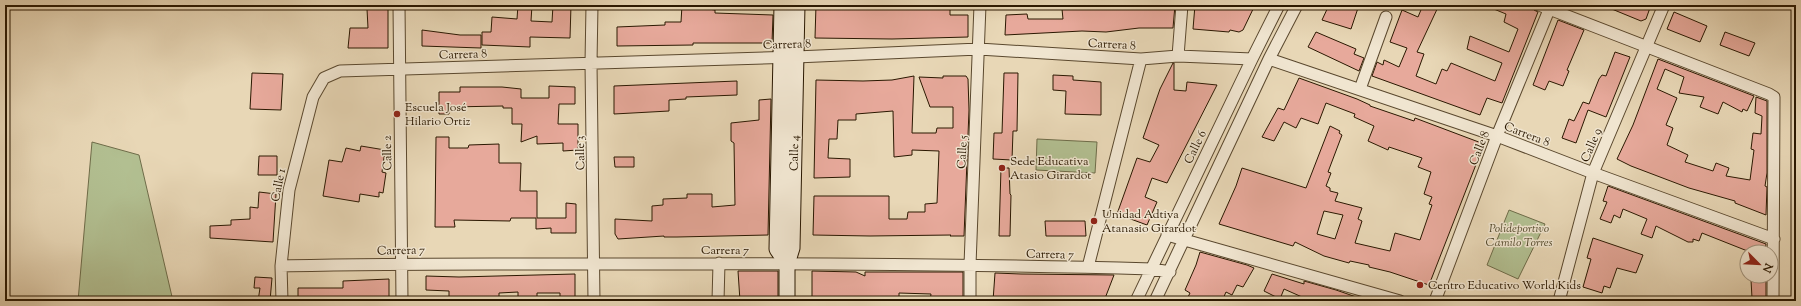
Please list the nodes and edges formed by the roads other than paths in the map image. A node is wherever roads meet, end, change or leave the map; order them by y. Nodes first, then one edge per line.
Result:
1 (399, 5) edge
2 (592, 5) edge
3 (782, 5) edge
4 (797, 5) edge
5 (980, 5) edge
6 (1182, 5) edge
7 (1280, 5) edge
8 (1296, 5) edge
9 (1664, 5) edge
10 (1546, 6) edge
11 (1386, 17) dead end
12 (1648, 46) junction
13 (979, 49) junction
14 (1178, 56) junction
15 (781, 57) junction
16 (796, 57) junction
17 (1141, 59) junction
18 (1252, 59) junction
19 (1269, 59) junction
20 (591, 63) junction
21 (399, 69) junction
22 (324, 78) joint
23 (1360, 89) junction
24 (1497, 136) junction
25 (1592, 173) junction
26 (1168, 235) junction
27 (1774, 238) junction
28 (1184, 240) junction
29 (401, 263) junction
30 (719, 263) junction
31 (594, 264) junction
32 (787, 264) junction
33 (970, 265) junction
34 (281, 266) junction
35 (1088, 267) junction
36 (1152, 269) junction
37 (1170, 272) junction
38 (282, 301) edge
39 (402, 301) edge
40 (594, 301) edge
41 (718, 301) edge
42 (787, 301) edge
43 (970, 301) edge
44 (1136, 301) edge
45 (1155, 301) edge
46 (1400, 301) edge
47 (1435, 301) edge
48 (1559, 301) edge
49 (1774, 301) edge

1 - 21 street, Calle 2
2 - 20 street, Calle 3
3 - 15 street
4 - 16 street, Calle 4
5 - 13 street, Calle 5
6 - 14 street
7 - 18 street, Calle 6
8 - 19 street
9 - 12 street, Calle 9
10 - 12 street
10 - 24 street, Calle 8
11 - 23 street
12 - 25 street, Calle 9
12 - 27 street
13 - 16 street, Carrera 8
13 - 17 street, Carrera 8
13 - 33 street, Calle 5
14 - 17 street, Carrera 8
14 - 18 street, Carrera 8
15 - 16 street, Carrera 8
15 - 20 street, Carrera 8
15 - 32 street
16 - 32 street, Calle 4
17 - 35 street
18 - 26 street, Calle 6
19 - 23 street, Carrera 8
19 - 28 street
20 - 21 street, Carrera 8
20 - 31 street, Calle 3
21 - 22 street, Carrera 8
21 - 29 street, Calle 2
22 - 34 street, Calle 1
23 - 24 street, Carrera 8
24 - 25 street, Carrera 8
24 - 47 street, Calle 8
25 - 27 street, Carrera 8
25 - 48 street, Calle 9
26 - 28 street
26 - 36 street, Calle 6
27 - 49 street
28 - 37 street
28 - 46 street
29 - 31 street, Carrera 7
29 - 34 street, Carrera 7
29 - 39 street, Calle 2
30 - 31 street, Carrera 7
30 - 32 street, Carrera 7
30 - 41 street
31 - 40 street, Calle 3
32 - 33 street, Carrera 7
32 - 42 street, Calle 4
33 - 35 street, Carrera 7
33 - 43 street, Calle 5
34 - 38 street, Calle 1
35 - 36 street, Carrera 7
36 - 37 street, Carrera 7
36 - 44 street, Calle 6
37 - 45 street

